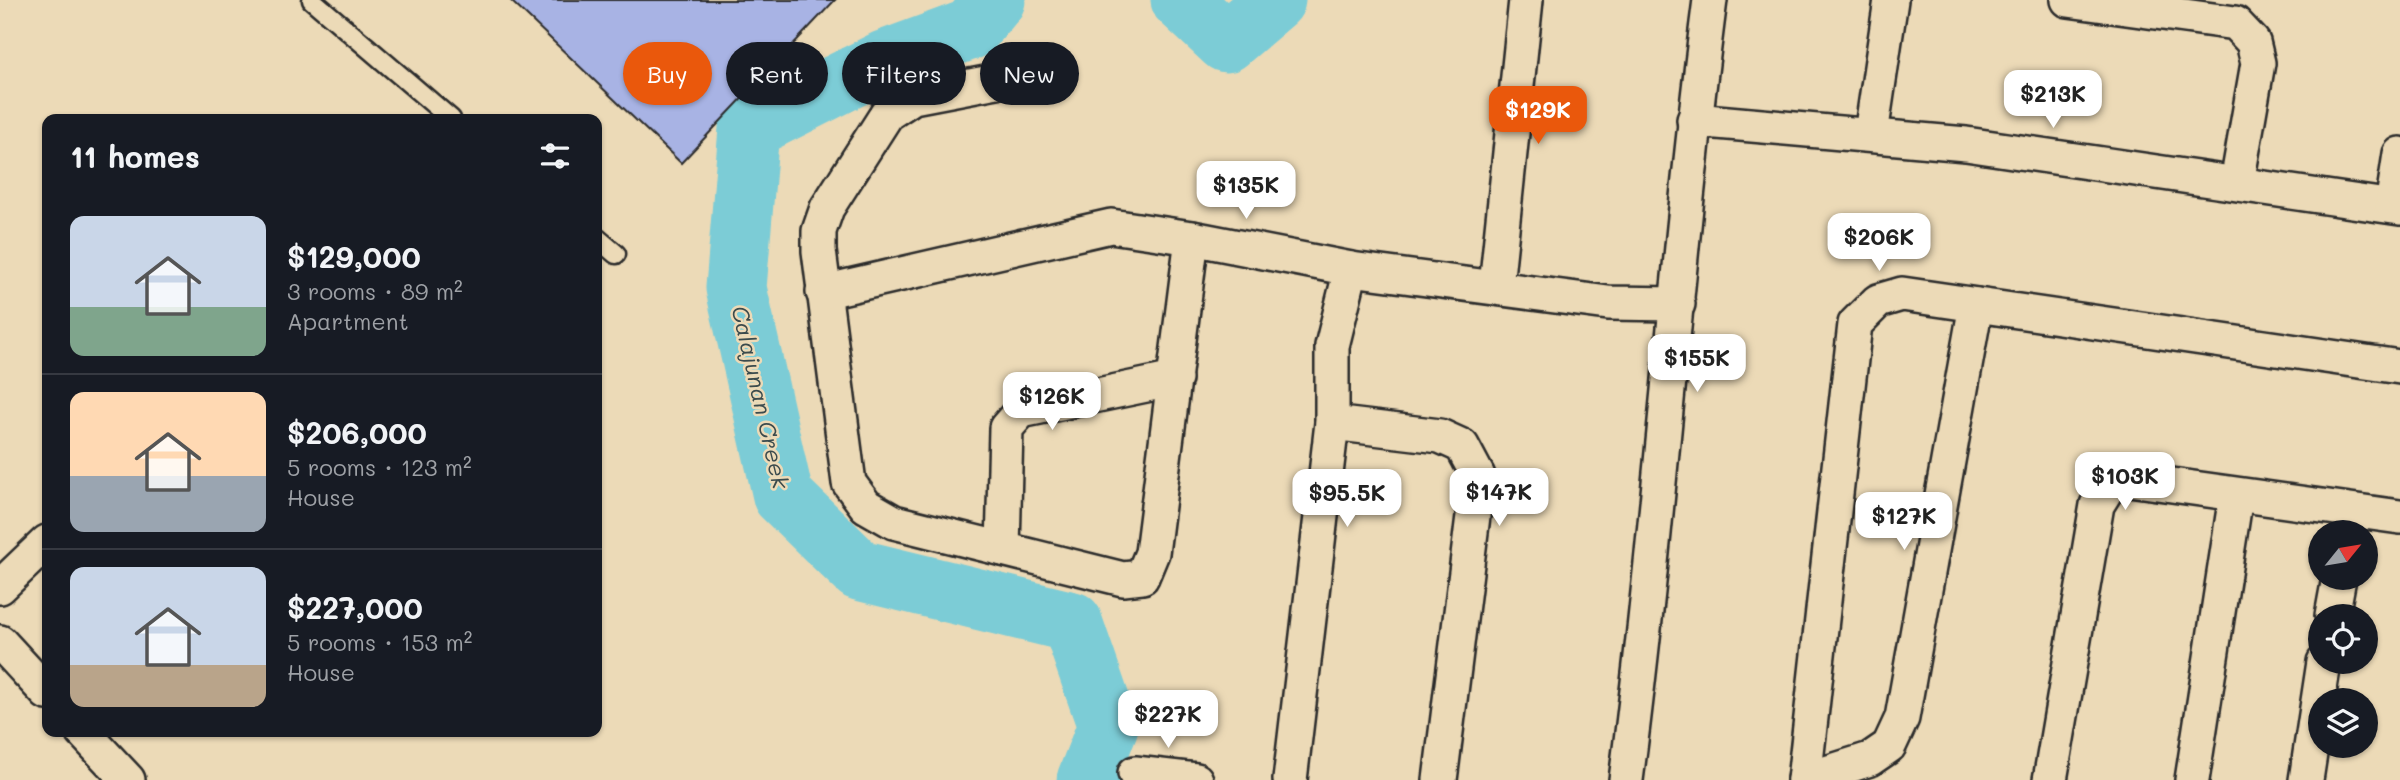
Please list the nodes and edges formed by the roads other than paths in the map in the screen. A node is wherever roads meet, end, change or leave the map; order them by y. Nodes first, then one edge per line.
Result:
1 (312, 0) edge
2 (1526, 0) edge
3 (1710, 0) edge
4 (1891, 0) edge
5 (2068, 0) edge
6 (980, 84) edge
7 (446, 114) edge
8 (1694, 120) junction
9 (1871, 134) junction
10 (2400, 154) edge
11 (2237, 183) junction
12 (2396, 207) edge
13 (1192, 238) junction
14 (602, 242) edge
15 (616, 254) dead end
16 (1351, 269) junction
17 (1496, 286) junction
18 (823, 292) junction
19 (1678, 304) junction
20 (1976, 304) junction
21 (2400, 367) edge
22 (1175, 379) junction
23 (1332, 423) junction
24 (2235, 496) junction
25 (2400, 517) edge
26 (2344, 520) edge
27 (2362, 520) edge
28 (42, 547) edge
29 (1003, 549) junction
30 (0, 587) edge
31 (0, 642) edge
32 (2322, 674) edge
33 (42, 688) edge
34 (88, 737) edge
35 (1135, 774) dead end
36 (128, 780) edge
37 (1196, 780) edge
38 (1290, 780) edge
39 (1440, 780) edge
40 (1626, 780) edge
41 (1804, 780) edge
42 (2050, 780) edge
43 (2192, 780) edge
44 (2305, 780) edge

1 - 7 lane
2 - 17 street
3 - 8 street
4 - 9 street
5 - 11 street
6 - 18 street
8 - 9 street
8 - 19 street
9 - 11 street
10 - 12 street
11 - 12 street
13 - 16 street
13 - 18 street
13 - 22 street
14 - 15 lane
16 - 17 street
16 - 23 street
17 - 19 street
18 - 29 street
19 - 40 street
20 - 21 street
20 - 41 street
20 - 41 street
22 - 29 street
22 - 29 street
23 - 38 street
23 - 39 street
24 - 26 street
24 - 42 street
24 - 43 street
25 - 27 street
28 - 30 street
31 - 33 street
32 - 44 street
34 - 36 street
35 - 37 street

